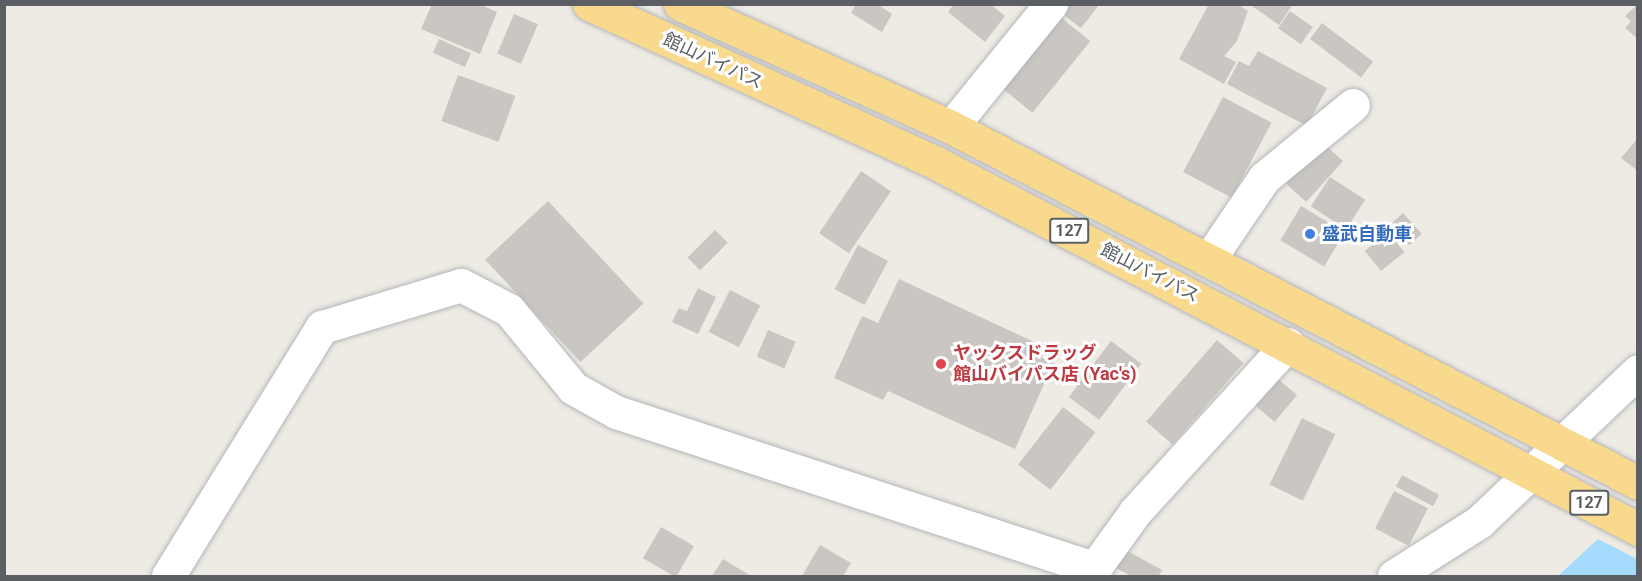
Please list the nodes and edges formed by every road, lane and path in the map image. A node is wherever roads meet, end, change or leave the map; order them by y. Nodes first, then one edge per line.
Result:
1 (589, 4) edge
2 (680, 4) edge
3 (1051, 4) edge
4 (1353, 105) dead end
5 (951, 127) junction
6 (1209, 259) junction
7 (1288, 344) junction
8 (1638, 371) edge
9 (1568, 446) junction
10 (1536, 475) junction
11 (1638, 483) edge
12 (1638, 529) edge
13 (1091, 572) edge
14 (168, 576) edge
15 (1394, 576) edge

1 - 7 highway, 館山バイパス / 127
2 - 5 highway, 館山バイパス / 127
3 - 5 street
4 - 6 street
5 - 6 highway, 館山バイパス / 127
6 - 9 highway, 館山バイパス / 127
7 - 10 highway, 館山バイパス / 127
7 - 13 street
8 - 9 street
9 - 10 street
9 - 11 highway, 館山バイパス / 127
10 - 12 highway, 館山バイパス / 127
10 - 15 street
13 - 14 street

